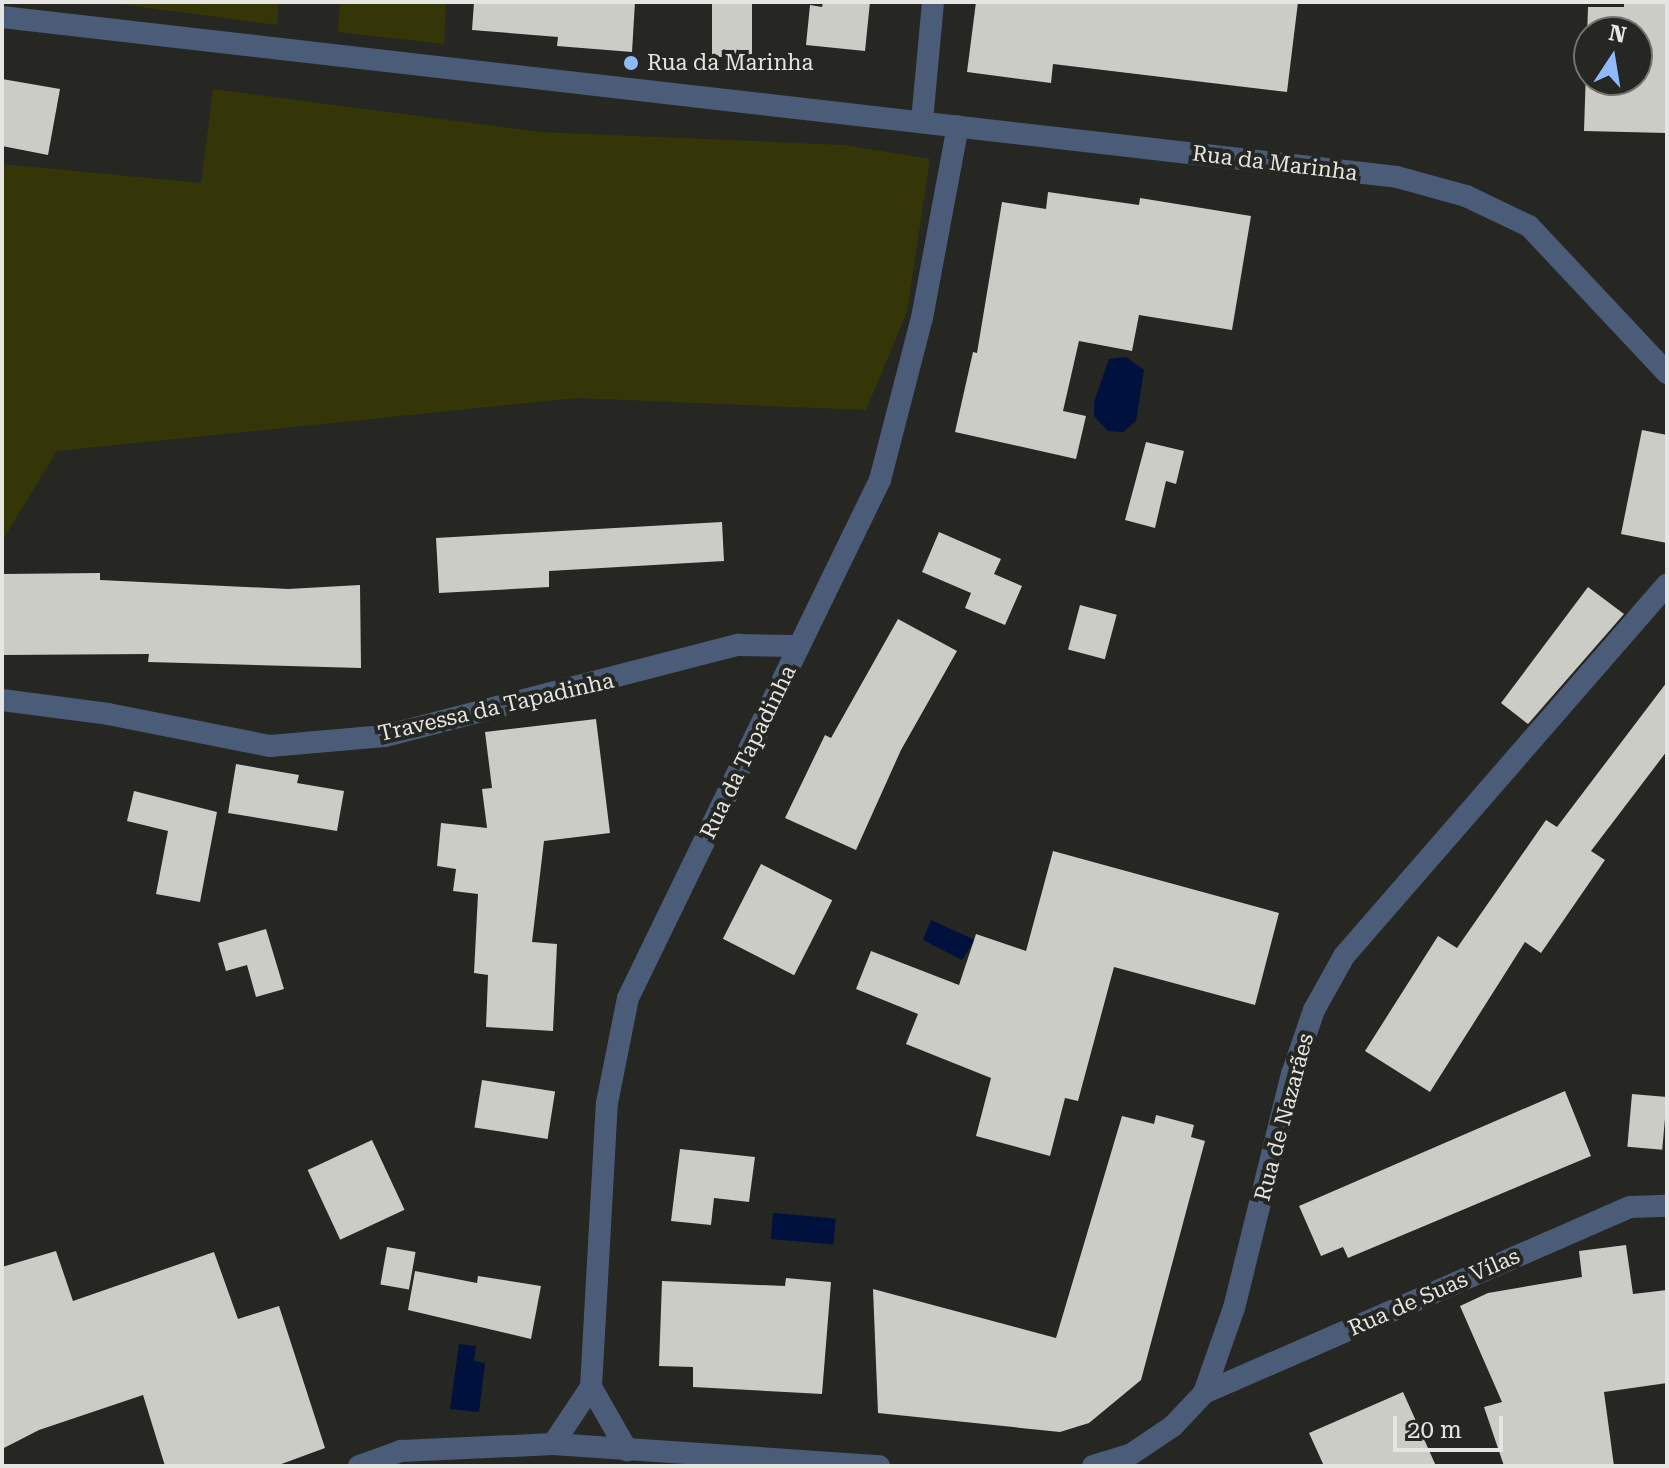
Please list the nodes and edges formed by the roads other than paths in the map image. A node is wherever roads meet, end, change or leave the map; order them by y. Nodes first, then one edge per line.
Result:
1 (933, 2) edge
2 (2, 17) edge
3 (922, 121) junction
4 (958, 126) junction
5 (1667, 373) edge
6 (1667, 585) edge
7 (799, 646) junction
8 (2, 700) edge
9 (1667, 1206) edge
10 (591, 1387) junction
11 (1204, 1393) junction
12 (553, 1444) junction
13 (627, 1450) junction
14 (359, 1466) edge
15 (879, 1466) edge
16 (1093, 1466) edge

1 - 3 street
2 - 3 street, Rua da Marinha
3 - 4 street, Rua da Marinha
4 - 5 street, Rua da Marinha
4 - 7 street, Rua da Tapadinha
6 - 11 street, Rua de Nazarães
7 - 8 street, Travessa da Tapadinha
7 - 10 street, Rua da Tapadinha
9 - 11 street, Rua de Suas Vílas
10 - 12 street
10 - 13 street
11 - 16 street, Rua de Nazarães
12 - 13 street
12 - 14 street
13 - 15 street

